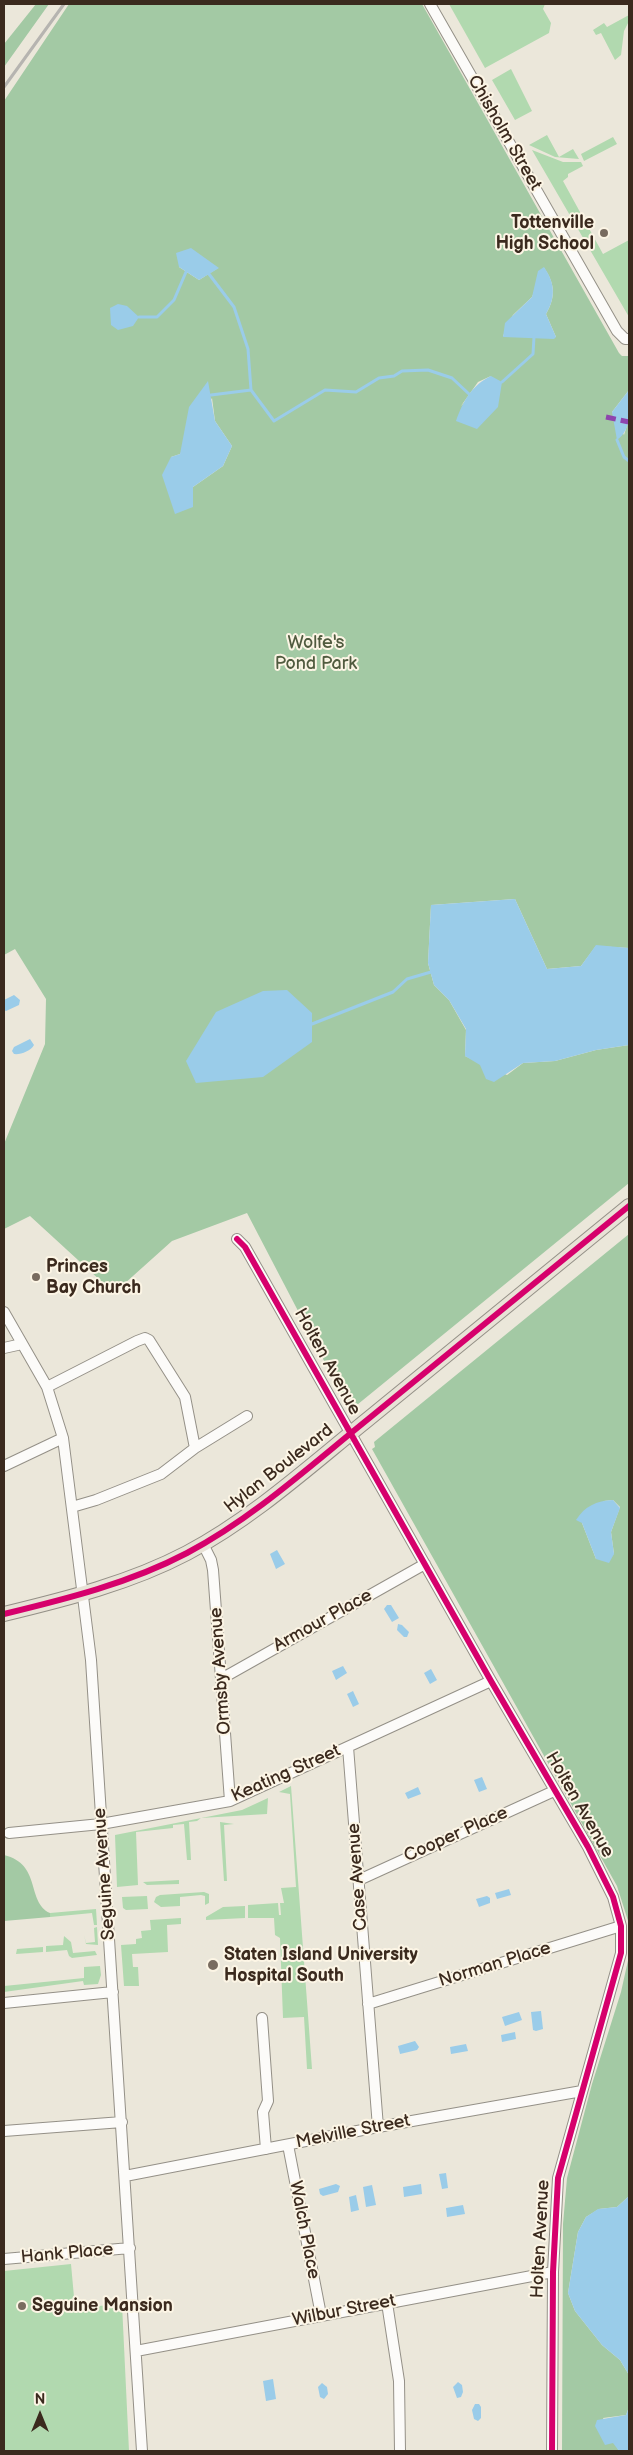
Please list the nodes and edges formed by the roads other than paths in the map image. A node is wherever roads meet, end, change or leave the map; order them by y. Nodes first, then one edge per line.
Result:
1 (430, 4) edge
2 (627, 339) edge
3 (629, 1206) edge
4 (237, 1239) dead end
5 (4, 1312) edge
6 (22, 1344) junction
7 (4, 1348) edge
8 (47, 1387) junction
9 (248, 1416) dead end
10 (350, 1433) junction
11 (63, 1438) junction
12 (195, 1448) junction
13 (4, 1466) edge
14 (72, 1507) junction
15 (203, 1544) junction
16 (425, 1564) junction
17 (83, 1593) junction
18 (4, 1614) edge
19 (221, 1679) junction
20 (491, 1681) junction
21 (348, 1747) junction
22 (554, 1791) junction
23 (230, 1801) junction
24 (101, 1824) junction
25 (9, 1833) dead end
26 (359, 1880) junction
27 (621, 1926) junction
28 (113, 1992) junction
29 (4, 2003) edge
30 (368, 2004) junction
31 (262, 2018) dead end
32 (582, 2091) junction
33 (122, 2122) junction
34 (378, 2127) junction
35 (4, 2131) edge
36 (288, 2145) junction
37 (266, 2149) junction
38 (125, 2176) junction
39 (130, 2248) junction
40 (4, 2259) edge
41 (552, 2272) junction
42 (387, 2303) junction
43 (321, 2315) junction
44 (136, 2351) junction
45 (142, 2451) edge
46 (400, 2451) edge
47 (552, 2451) edge

1 - 2 street, Chisholm Street
3 - 10 main road, Hylan Boulevard
4 - 10 street, Holten Avenue
5 - 6 street, Seguine Avenue
6 - 7 street
6 - 8 street, Seguine Avenue
8 - 11 street, Seguine Avenue
8 - 12 street
9 - 12 street
10 - 15 main road, Hylan Boulevard
10 - 16 street, Holten Avenue
11 - 13 street
11 - 14 street, Seguine Avenue
12 - 14 street
14 - 17 street, Seguine Avenue
15 - 17 main road, Hylan Boulevard
15 - 19 street, Ormsby Avenue
16 - 19 street, Armour Place
16 - 20 street, Holten Avenue
17 - 18 main road, Hylan Boulevard
17 - 24 street, Seguine Avenue
19 - 23 street, Ormsby Avenue
20 - 21 street, Keating Street
20 - 22 street, Holten Avenue
21 - 23 street, Keating Street
21 - 26 street, Case Avenue
22 - 26 street, Cooper Place
22 - 27 street, Holten Avenue
23 - 24 street, Keating Street
24 - 25 street, Keating Street
24 - 28 street, Seguine Avenue
26 - 30 street, Case Avenue
27 - 30 street, Norman Place
27 - 32 street, Holten Avenue
28 - 29 street
28 - 33 street, Seguine Avenue
30 - 34 street, Case Avenue
31 - 37 street
32 - 34 street, Melville Street
32 - 41 street, Holten Avenue
33 - 35 street
33 - 38 street, Seguine Avenue
34 - 36 street, Melville Street
36 - 37 street, Melville Street
36 - 43 street, Walch Place
37 - 38 street, Melville Street
38 - 39 street, Seguine Avenue
39 - 40 street, Hank Place
39 - 44 street, Seguine Avenue
41 - 42 street, Wilbur Street
41 - 47 street, Holten Avenue
42 - 43 street, Wilbur Street
42 - 46 street
43 - 44 street, Wilbur Street
44 - 45 street, Seguine Avenue

